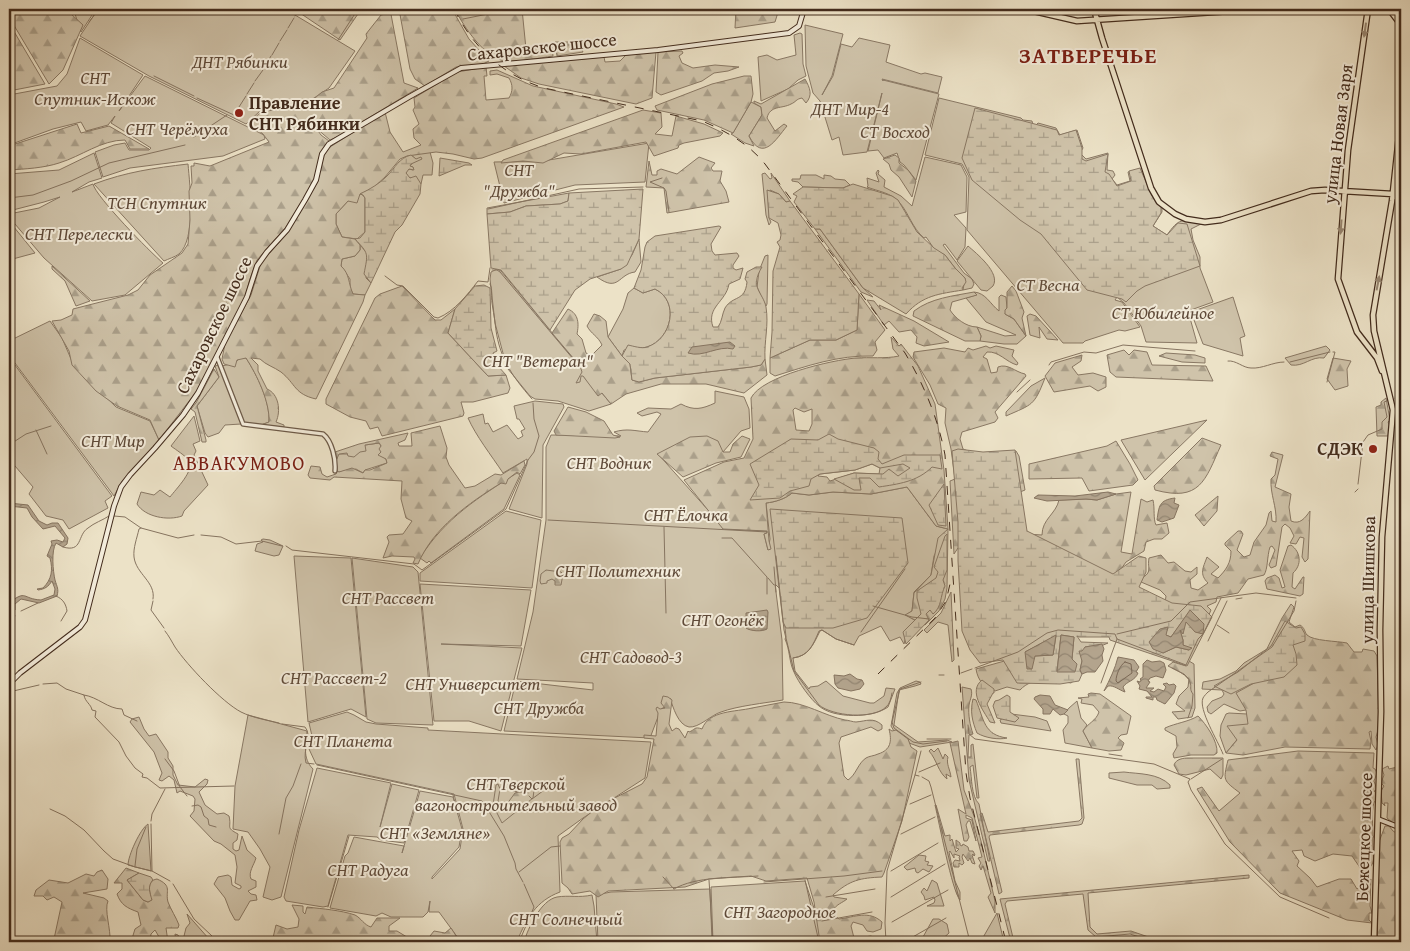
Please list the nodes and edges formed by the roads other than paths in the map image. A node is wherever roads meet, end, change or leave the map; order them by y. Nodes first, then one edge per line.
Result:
1 (804, 9) edge
2 (1025, 9) edge
3 (1034, 9) edge
4 (1093, 9) edge
5 (1228, 9) edge
6 (1249, 9) edge
7 (1261, 9) edge
8 (1368, 9) edge
9 (1389, 9) edge
10 (1196, 12) junction
11 (1095, 18) junction
12 (1401, 25) edge
13 (1401, 117) edge
14 (1344, 191) junction
15 (1393, 195) junction
16 (1401, 196) edge
17 (217, 357) junction
18 (1383, 373) joint
19 (1393, 421) junction
20 (335, 471) dead end
21 (9, 684) edge
22 (1381, 739) joint
23 (1378, 819) junction
24 (1401, 828) edge
25 (1374, 942) edge

1 - 17 main road, Сахаровское шоссе
2 - 11 main road
3 - 11 main road
4 - 11 main road
5 - 10 main road
6 - 7 main road
6 - 10 main road
8 -> 14 main road, улица Новая Заря
9 - 12 main road
10 - 11 main road
11 - 14 main road
13 - 15 main road, улица Шишкова
14 - 15 main road
14 -> 18 main road, улица Новая Заря
15 - 16 main road
19 -> 15 main road, улица Шишкова
17 - 20 street
17 - 21 main road, Сахаровское шоссе
18 - 19 main road, улица Шишкова
19 - 22 main road, улица Шишкова
22 - 23 main road, Бежецкое шоссе
23 - 24 main road
23 - 25 main road, Бежецкое шоссе

